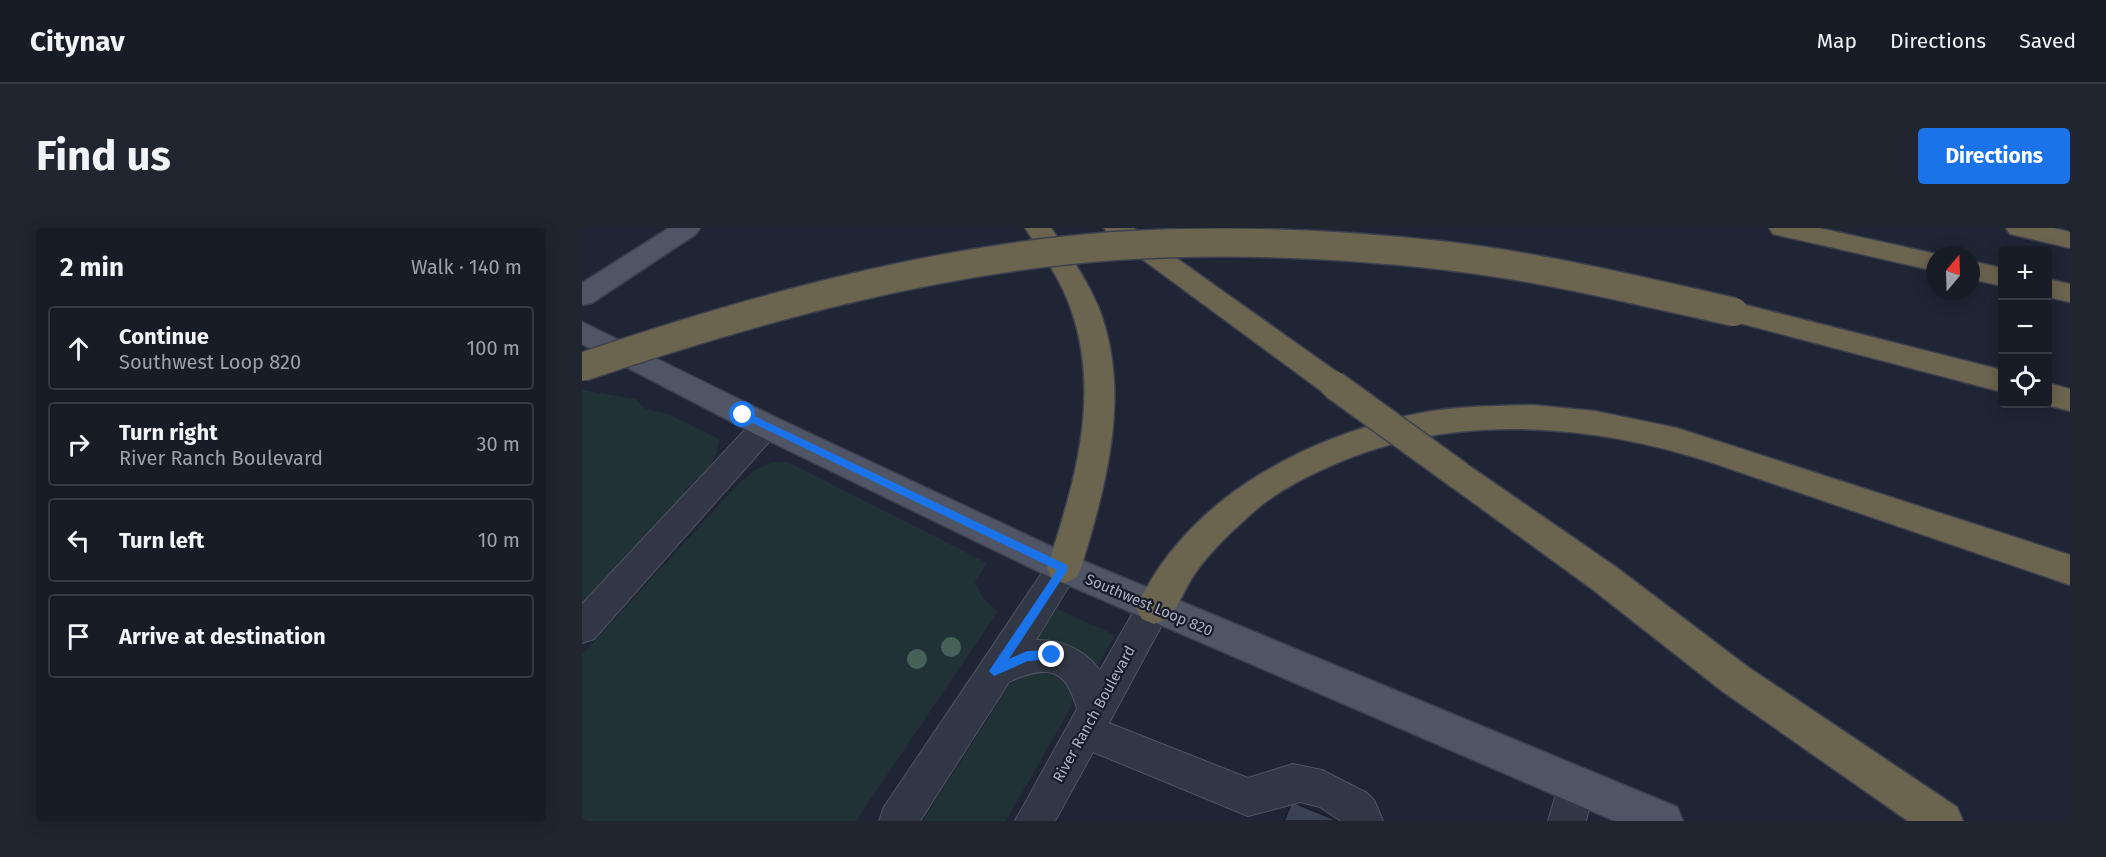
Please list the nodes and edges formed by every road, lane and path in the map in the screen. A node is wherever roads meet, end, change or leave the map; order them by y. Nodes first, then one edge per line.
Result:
1 (1038, 228) edge
2 (1117, 228) edge
3 (1782, 228) edge
4 (2019, 228) edge
5 (677, 230) edge
6 (2070, 240) edge
7 (1926, 260) edge
8 (1980, 272) edge
9 (1998, 276) edge
10 (2052, 289) edge
11 (2070, 293) edge
12 (582, 296) edge
13 (582, 332) edge
14 (596, 345) edge
15 (582, 367) edge
16 (1998, 380) edge
17 (2052, 395) edge
18 (2070, 400) edge
19 (766, 426) junction
20 (1064, 568) junction
21 (2070, 570) edge
22 (1154, 608) junction
23 (582, 628) edge
24 (994, 671) junction
25 (1090, 720) junction
26 (1576, 784) junction
27 (898, 821) edge
28 (1034, 821) edge
29 (1364, 821) edge
30 (1567, 821) edge
31 (1663, 821) edge
32 (1943, 821) edge

1 - 20 highway
2 - 32 highway, bridge
3 - 7 highway
4 - 6 highway
5 - 12 main road
8 - 9 highway
10 - 11 highway
13 - 14 main road, Southwest Loop 820
14 - 19 main road, Southwest Loop 820
15 - 16 highway, bridge
17 - 18 highway
19 - 20 main road, Southwest Loop 820
19 - 23 street
20 - 22 main road, Southwest Loop 820
20 - 24 street
21 - 22 highway
22 - 25 street, River Ranch Boulevard
22 - 26 main road, Southwest Loop 820
24 - 25 street
24 - 27 street
25 - 28 street, River Ranch Boulevard
25 - 29 street
26 - 30 street
26 - 31 main road, Southwest Loop 820

